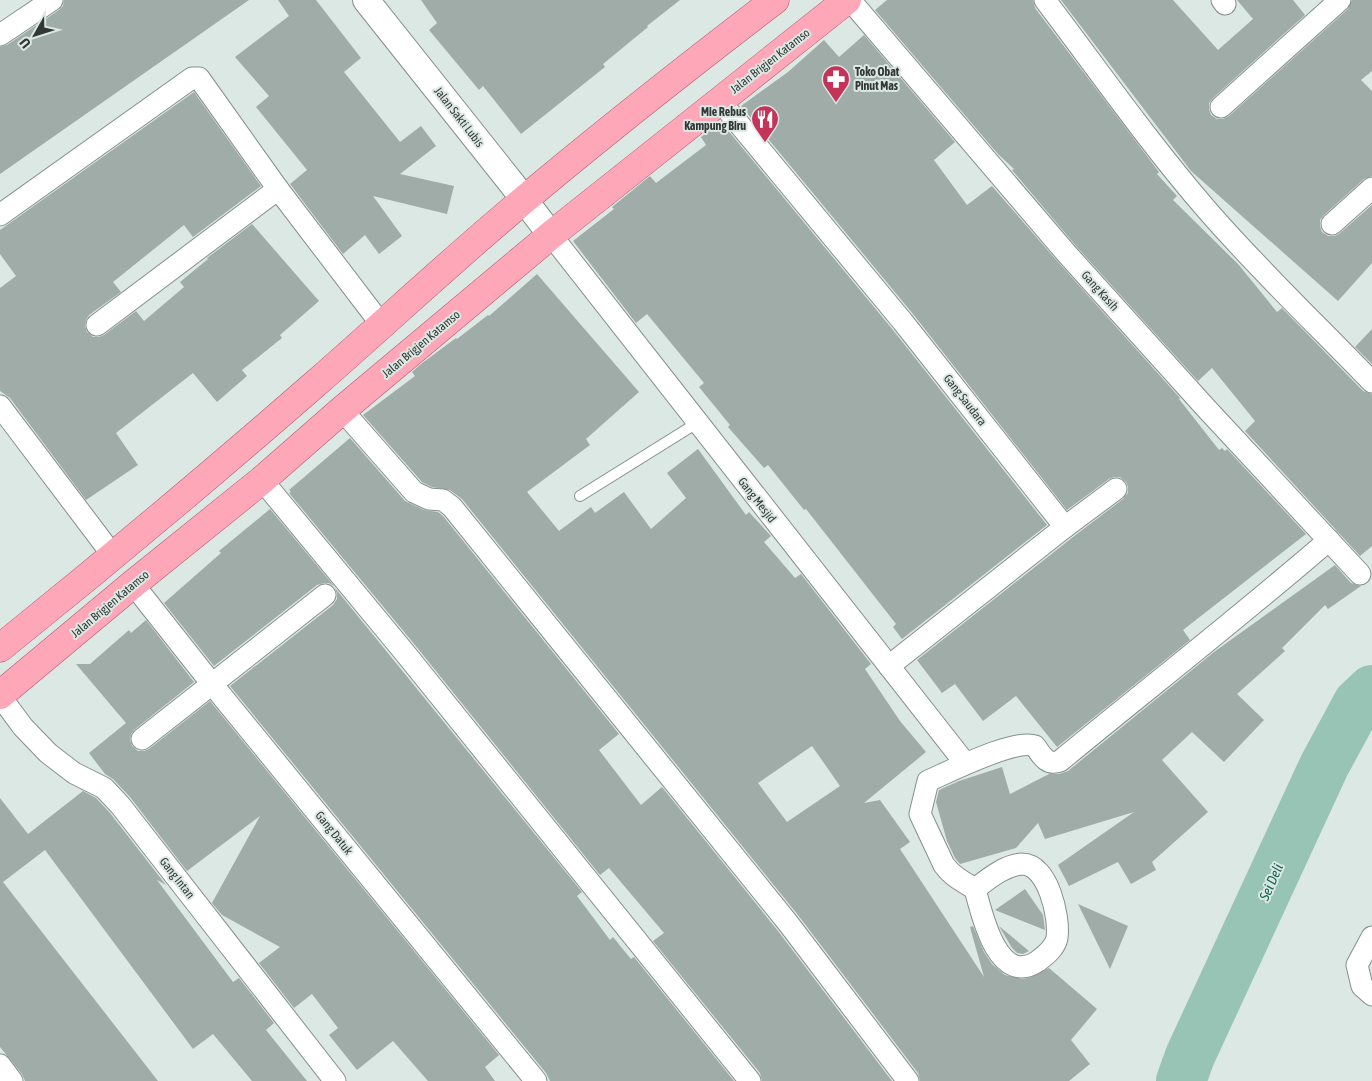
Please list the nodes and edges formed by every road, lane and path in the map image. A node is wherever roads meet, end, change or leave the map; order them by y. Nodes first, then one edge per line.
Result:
1 (52, 0) edge
2 (366, 0) edge
3 (775, 0) edge
4 (848, 0) edge
5 (1045, 0) edge
6 (1340, 0) edge
7 (0, 35) edge
8 (720, 100) junction
9 (1221, 107) dead end
10 (1372, 188) edge
11 (278, 189) junction
12 (524, 200) junction
13 (0, 214) edge
14 (1332, 224) dead end
15 (551, 235) junction
16 (381, 324) junction
17 (97, 325) dead end
18 (1372, 382) edge
19 (0, 406) edge
20 (342, 410) junction
21 (697, 423) junction
22 (262, 480) junction
23 (1116, 489) dead end
24 (580, 496) dead end
25 (1065, 527) junction
26 (1329, 540) junction
27 (114, 557) junction
28 (1360, 574) dead end
29 (133, 584) junction
30 (325, 595) dead end
31 (0, 648) edge
32 (889, 666) junction
33 (212, 684) junction
34 (0, 695) edge
35 (142, 739) dead end
36 (964, 763) junction
37 (975, 888) junction
38 (1372, 938) edge
39 (1372, 995) edge
40 (0, 1065) edge
41 (12, 1081) edge
42 (335, 1081) edge
43 (536, 1081) edge
44 (750, 1081) edge
45 (908, 1081) edge

1 - 7 street
2 - 12 street, Jalan Sakti Lubis
3 - 12 main road
4 - 8 main road, Jalan Brigjen Katamso
4 - 26 street, Gang Kasih
5 - 18 street
6 - 9 street
8 - 15 main road, Jalan Brigjen Katamso
8 - 25 street, Gang Saudara
10 - 14 street
11 - 13 street
11 - 16 street
11 - 17 street
12 - 15 street, Jalan Sakti Lubis
12 - 16 main road
15 - 20 main road, Jalan Brigjen Katamso
15 - 21 street, Gang Mesjid
16 - 27 main road
19 - 27 street
20 - 22 main road, Jalan Brigjen Katamso
20 - 45 street
21 - 24 lane
21 - 32 street, Gang Mesjid
22 - 29 main road, Jalan Brigjen Katamso
22 - 44 street
23 - 25 street
25 - 32 street
26 - 28 street, Gang Kasih
26 - 36 street
27 - 31 main road
29 - 33 street, Gang Datuk
29 - 34 main road, Jalan Brigjen Katamso
30 - 33 street
32 - 36 street, Gang Mesjid
33 - 35 street
33 - 43 street, Gang Datuk
34 - 42 street, Gang Intan
36 - 37 street
37 - 37 street
38 - 39 street
40 - 41 street

